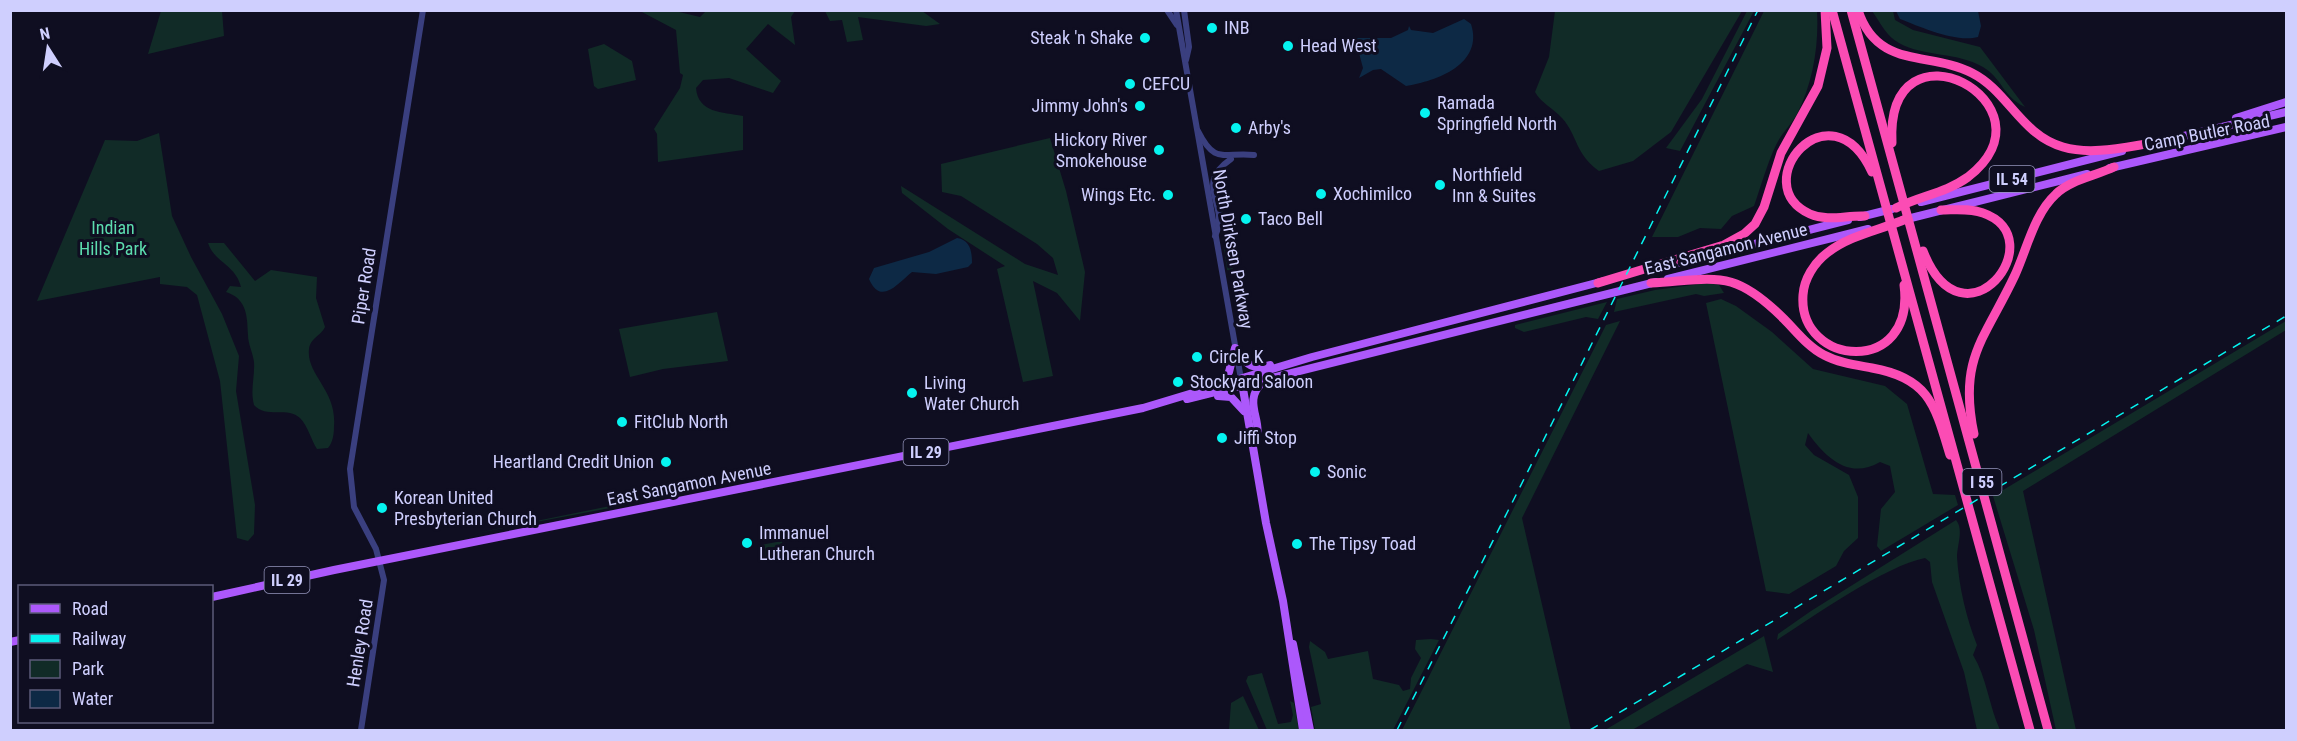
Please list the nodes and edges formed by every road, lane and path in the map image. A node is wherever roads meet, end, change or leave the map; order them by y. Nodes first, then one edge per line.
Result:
1 (423, 10) edge
2 (1167, 10) edge
3 (1176, 10) edge
4 (1184, 10) edge
5 (1826, 10) edge
6 (1832, 10) edge
7 (1851, 10) edge
8 (1858, 10) edge
9 (1179, 27) junction
10 (1185, 63) junction
11 (2286, 102) edge
12 (2286, 112) edge
13 (1194, 125) junction
14 (2286, 127) edge
15 (2286, 132) edge
16 (2189, 134) junction
17 (2159, 142) junction
18 (1254, 155) dead end
19 (1231, 159) dead end
20 (1893, 161) junction
21 (2134, 162) junction
22 (2114, 167) junction
23 (1883, 195) junction
24 (1896, 208) junction
25 (1941, 210) junction
26 (1865, 216) junction
27 (1906, 219) junction
28 (1913, 234) junction
29 (1215, 237) junction
30 (1900, 254) junction
31 (1659, 266) junction
32 (1597, 283) joint
33 (1651, 283) junction
34 (1235, 350) junction
35 (1312, 357) junction
36 (1264, 381) junction
37 (1242, 382) junction
38 (1220, 384) junction
39 (1191, 399) junction
40 (1173, 400) junction
41 (1247, 418) junction
42 (1252, 443) junction
43 (1984, 487) junction
44 (1984, 559) junction
45 (380, 560) junction
46 (213, 597) edge
47 (1289, 634) junction
48 (361, 730) edge
49 (1303, 730) edge
50 (1310, 730) edge
51 (2030, 730) edge
52 (2048, 730) edge

1 - 45 street, Piper Road
2 - 9 street
3 - 9 street, North Dirksen Parkway
4 - 10 street
5 - 31 highway
6 - 23 highway, I 55
7 - 20 highway, I 55
8 - 17 highway
9 - 10 street, North Dirksen Parkway
10 - 13 street, North Dirksen Parkway
11 - 16 main road, East Sangamon Avenue / IL 54
12 - 16 main road, East Sangamon Avenue
13 - 18 street
13 - 29 street, North Dirksen Parkway
14 - 21 main road, East Sangamon Avenue / IL 54
15 - 21 main road, Camp Butler Road
16 - 17 main road, East Sangamon Avenue / IL 54
17 - 24 main road, East Sangamon Avenue / IL 54
19 - 29 street
20 - 24 highway
20 - 28 highway, I 55
21 - 22 main road, East Sangamon Avenue / IL 54
22 - 25 main road, East Sangamon Avenue / IL 54
22 - 43 highway
23 - 26 highway
23 - 30 highway, I 55
24 - 26 main road, East Sangamon Avenue / IL 54
25 - 27 main road, East Sangamon Avenue / IL 54
25 - 28 highway
26 - 31 main road, East Sangamon Avenue
27 - 30 highway
27 - 33 main road, East Sangamon Avenue
28 - 43 highway, I 55
29 - 34 street, North Dirksen Parkway
30 - 44 highway, I 55
31 - 32 highway
32 - 35 main road, East Sangamon Avenue
33 - 36 main road, East Sangamon Avenue
33 - 44 highway
34 - 35 main road
34 - 37 street, North Dirksen Parkway
34 - 38 main road
35 - 37 main road, East Sangamon Avenue
36 - 37 main road, East Sangamon Avenue
36 - 42 main road
37 - 38 main road, East Sangamon Avenue / IL 29
37 - 39 main road, East Sangamon Avenue / IL 29
37 - 41 main road, North Dirksen Parkway
38 - 40 main road, East Sangamon Avenue / IL 29
39 - 40 main road, East Sangamon Avenue / IL 29
39 - 41 main road
40 - 45 main road, East Sangamon Avenue / IL 29
41 - 42 main road, North Dirksen Parkway
42 - 47 main road, North Dirksen Parkway
43 - 52 highway, I 55
44 - 51 highway, I 55
45 - 46 main road, East Sangamon Avenue / IL 29
45 - 48 street, Henley Road
47 - 49 main road, North Dirksen Parkway
47 - 50 main road, North Dirksen Parkway

